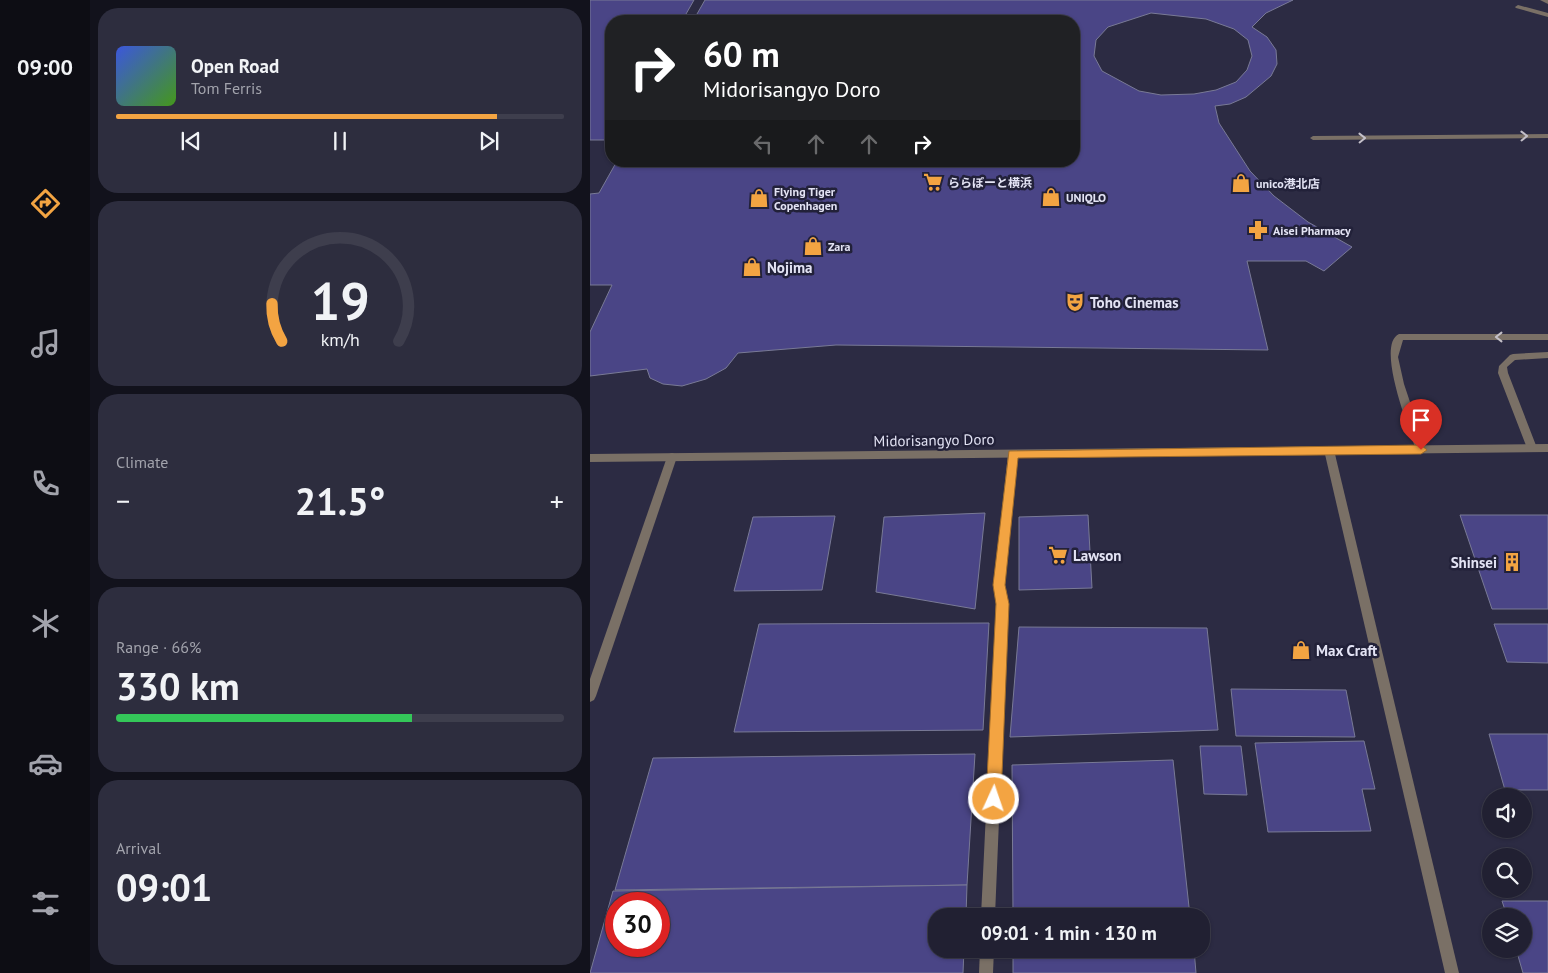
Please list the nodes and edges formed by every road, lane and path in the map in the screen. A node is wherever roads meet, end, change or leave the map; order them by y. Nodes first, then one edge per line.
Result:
1 (1543, 0) edge
2 (1548, 2) edge
3 (1518, 7) dead end
4 (1548, 15) edge
5 (1548, 136) edge
6 (1313, 138) dead end
7 (1548, 337) edge
8 (1548, 354) edge
9 (1532, 448) junction
10 (1548, 448) edge
11 (1328, 450) junction
12 (1421, 450) junction
13 (1013, 454) junction
14 (672, 457) junction
15 (590, 458) edge
16 (590, 696) edge
17 (988, 908) edge
18 (987, 958) edge
19 (986, 973) edge
20 (1452, 973) edge

1 - 2 street
3 - 4 street
6 -> 5 street
7 -> 12 street
8 - 9 street
9 - 10 street, Midorisangyo Doro
9 - 12 street, Midorisangyo Doro
11 - 12 street, Midorisangyo Doro
11 - 13 street, Midorisangyo Doro
11 - 20 street
13 - 14 street, Midorisangyo Doro
13 - 17 street
14 - 15 street, Midorisangyo Doro
14 - 16 street
18 - 19 street

